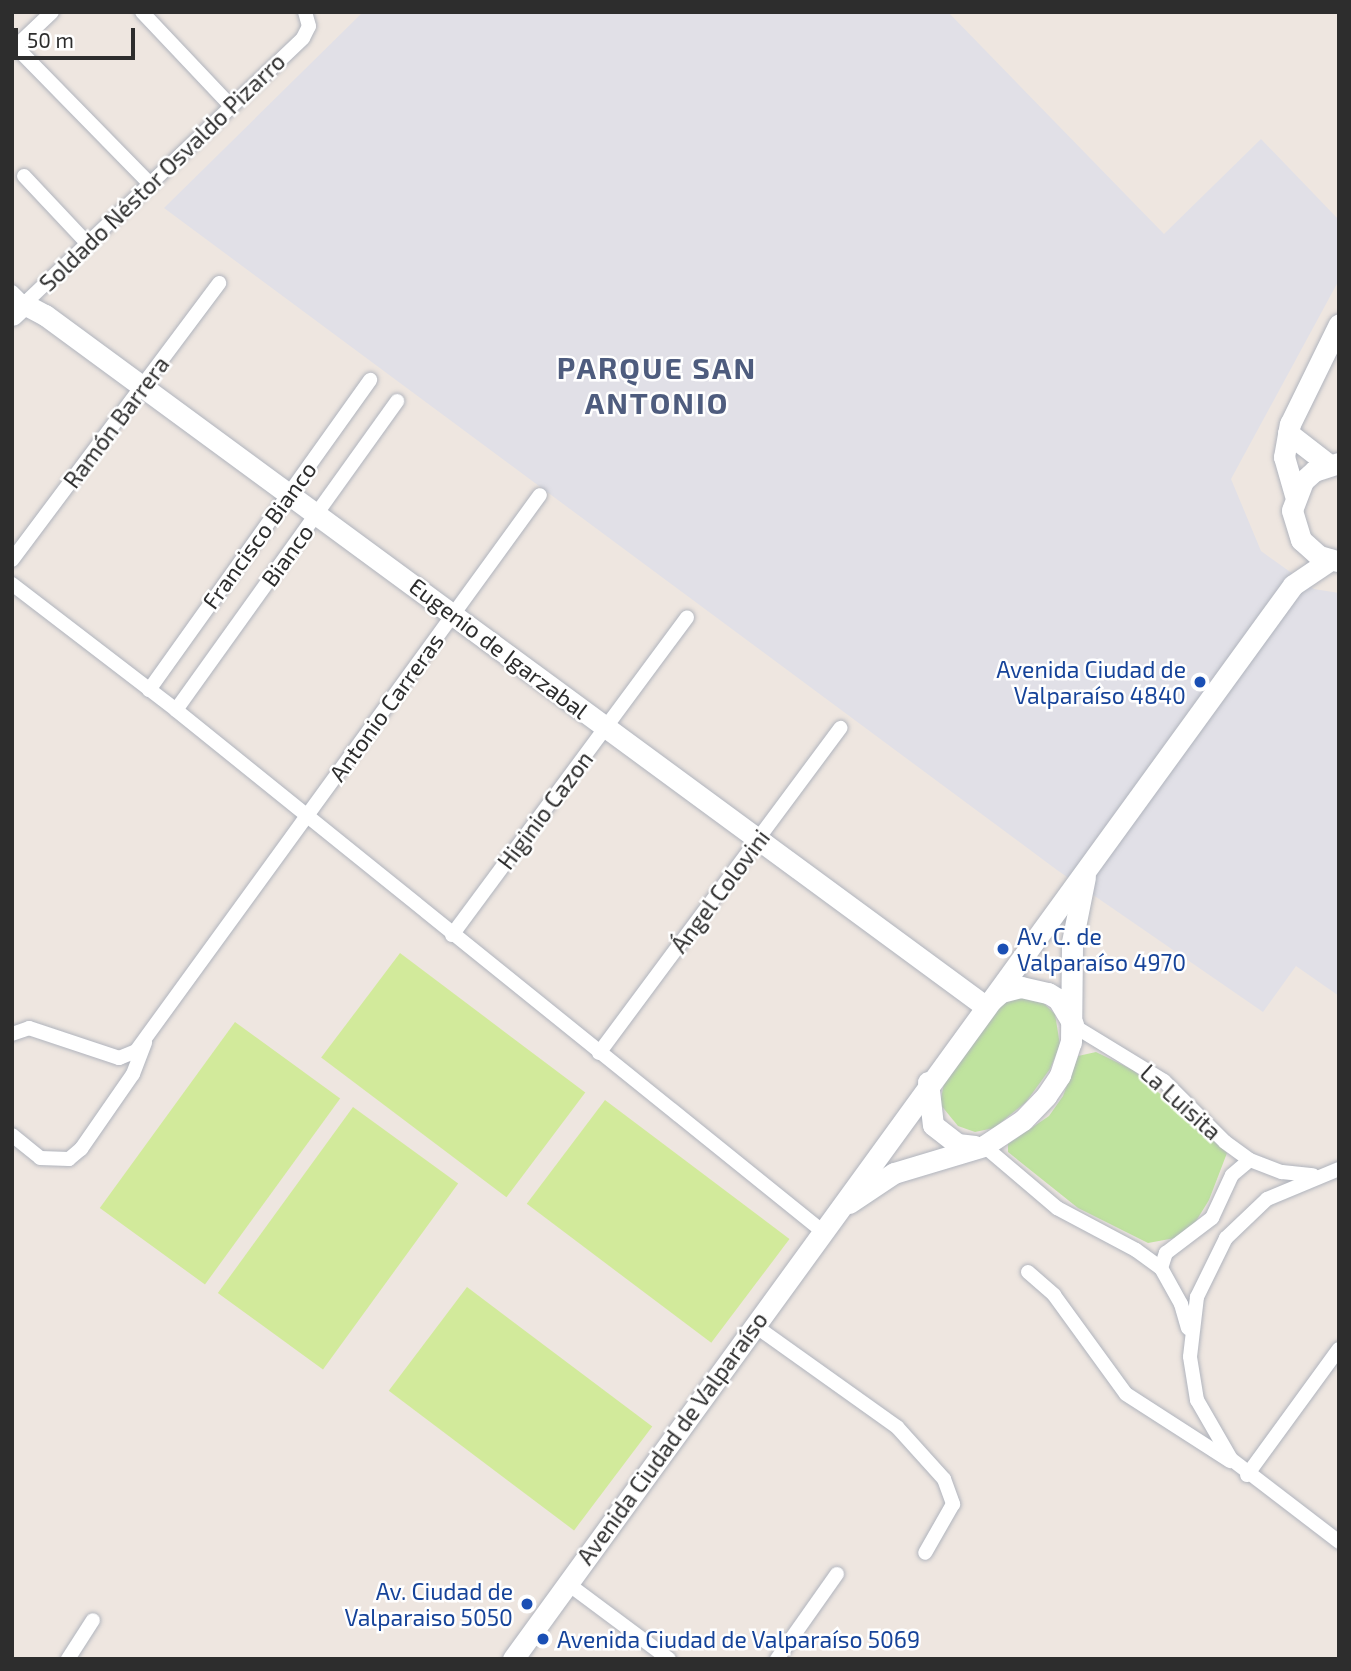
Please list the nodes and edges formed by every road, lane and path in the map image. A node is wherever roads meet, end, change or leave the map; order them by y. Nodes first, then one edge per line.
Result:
1 (52, 12) edge
2 (142, 12) edge
3 (307, 19) edge
4 (13, 47) edge
5 (231, 106) junction
6 (24, 176) dead end
7 (150, 184) junction
8 (87, 243) junction
9 (219, 283) dead end
10 (16, 304) edge
11 (1339, 324) edge
12 (370, 380) dead end
13 (143, 387) junction
14 (397, 401) dead end
15 (1289, 433) junction
16 (1334, 463) edge
17 (289, 494) junction
18 (540, 495) dead end
19 (1295, 495) junction
20 (316, 514) junction
21 (1301, 540) junction
22 (12, 560) edge
23 (1334, 561) edge
24 (12, 584) edge
25 (1293, 585) junction
26 (454, 613) junction
27 (687, 617) dead end
28 (149, 690) junction
29 (176, 710) junction
30 (606, 728) junction
31 (840, 728) dead end
32 (306, 818) junction
33 (759, 838) junction
34 (1087, 868) junction
35 (452, 935) junction
36 (985, 1006) junction
37 (1074, 1026) junction
38 (12, 1034) edge
39 (146, 1037) junction
40 (599, 1053) junction
41 (928, 1082) junction
42 (12, 1135) edge
43 (984, 1146) junction
44 (1250, 1160) junction
45 (1266, 1167) junction
46 (1339, 1169) edge
47 (1318, 1175) junction
48 (1267, 1199) junction
49 (826, 1224) junction
50 (1161, 1268) junction
51 (1028, 1272) dead end
52 (1204, 1278) junction
53 (1172, 1285) junction
54 (754, 1325) junction
55 (1191, 1340) junction
56 (1339, 1349) edge
57 (1242, 1470) junction
58 (1339, 1542) edge
59 (925, 1553) dead end
60 (837, 1574) dead end
61 (567, 1583) junction
62 (93, 1620) dead end
63 (68, 1659) edge
64 (513, 1659) edge
65 (669, 1659) edge
66 (777, 1659) edge

1 - 4 street
2 - 5 street
3 - 5 street, Soldado Néstor Osvaldo Pizarro
4 - 7 street
5 - 7 street, Soldado Néstor Osvaldo Pizarro
6 - 8 street
7 - 8 street, Soldado Néstor Osvaldo Pizarro
8 - 10 street, Soldado Néstor Osvaldo Pizarro
9 - 13 street, Ramón Barrera
10 - 13 main road, Eugenio de Igarzabal
11 - 15 main road
12 - 17 street, Francisco Bianco
13 - 17 main road, Eugenio de Igarzabal
13 - 22 street, Ramón Barrera
14 - 20 street, Bianco
15 - 16 main road
15 - 19 main road
16 - 19 main road
17 - 20 main road, Eugenio de Igarzabal
17 - 28 street, Francisco Bianco
18 - 26 street, Antonio Carreras
19 - 21 main road
20 - 26 main road, Eugenio de Igarzabal
20 - 29 street, Bianco
21 - 23 main road
21 - 25 main road, Avenida Ciudad de Valparaíso
23 - 25 main road, Avenida Ciudad de Valparaíso
24 - 28 street
25 - 34 main road, Avenida Ciudad de Valparaíso
26 - 30 main road, Eugenio de Igarzabal
26 - 32 street, Antonio Carreras
27 - 30 street, Higinio Cazon
28 - 29 street
29 - 32 street
30 - 33 main road, Eugenio de Igarzabal
30 - 35 street, Higinio Cazon
31 - 33 street, Ángel Colovini
32 - 35 street
32 - 39 street, Antonio Carreras
33 - 36 main road, Eugenio de Igarzabal
33 - 40 street, Ángel Colovini
34 - 36 main road, Avenida Ciudad de Valparaíso
34 - 37 main road, Avenida Ciudad de Valparaíso
35 - 40 street
36 - 37 main road
36 - 41 main road, Avenida Ciudad de Valparaíso
37 - 43 main road, Avenida Ciudad de Valparaíso
37 - 44 street, La Luisita
38 - 39 street
39 - 42 street
40 - 49 street
41 - 43 main road
41 - 49 main road, Avenida Ciudad de Valparaíso
43 - 49 main road, Avenida Ciudad de Valparaíso
43 - 50 street, La Luisita
44 - 45 street, La Luisita
44 - 50 street
45 - 47 street, La Luisita
45 - 48 street
46 - 47 street, La Luisita
47 - 48 street, La Luisita
48 - 52 street, La Luisita
49 - 54 main road, Avenida Ciudad de Valparaíso
50 - 53 street, La Luisita
51 - 57 street
52 - 53 street
52 - 55 street, La Luisita
53 - 55 street, La Luisita
54 - 59 street
54 - 61 main road, Avenida Ciudad de Valparaíso
55 - 57 street, La Luisita
56 - 57 street
57 - 58 street
60 - 66 street
61 - 64 main road, Avenida Ciudad de Valparaíso
61 - 65 street
62 - 63 street

